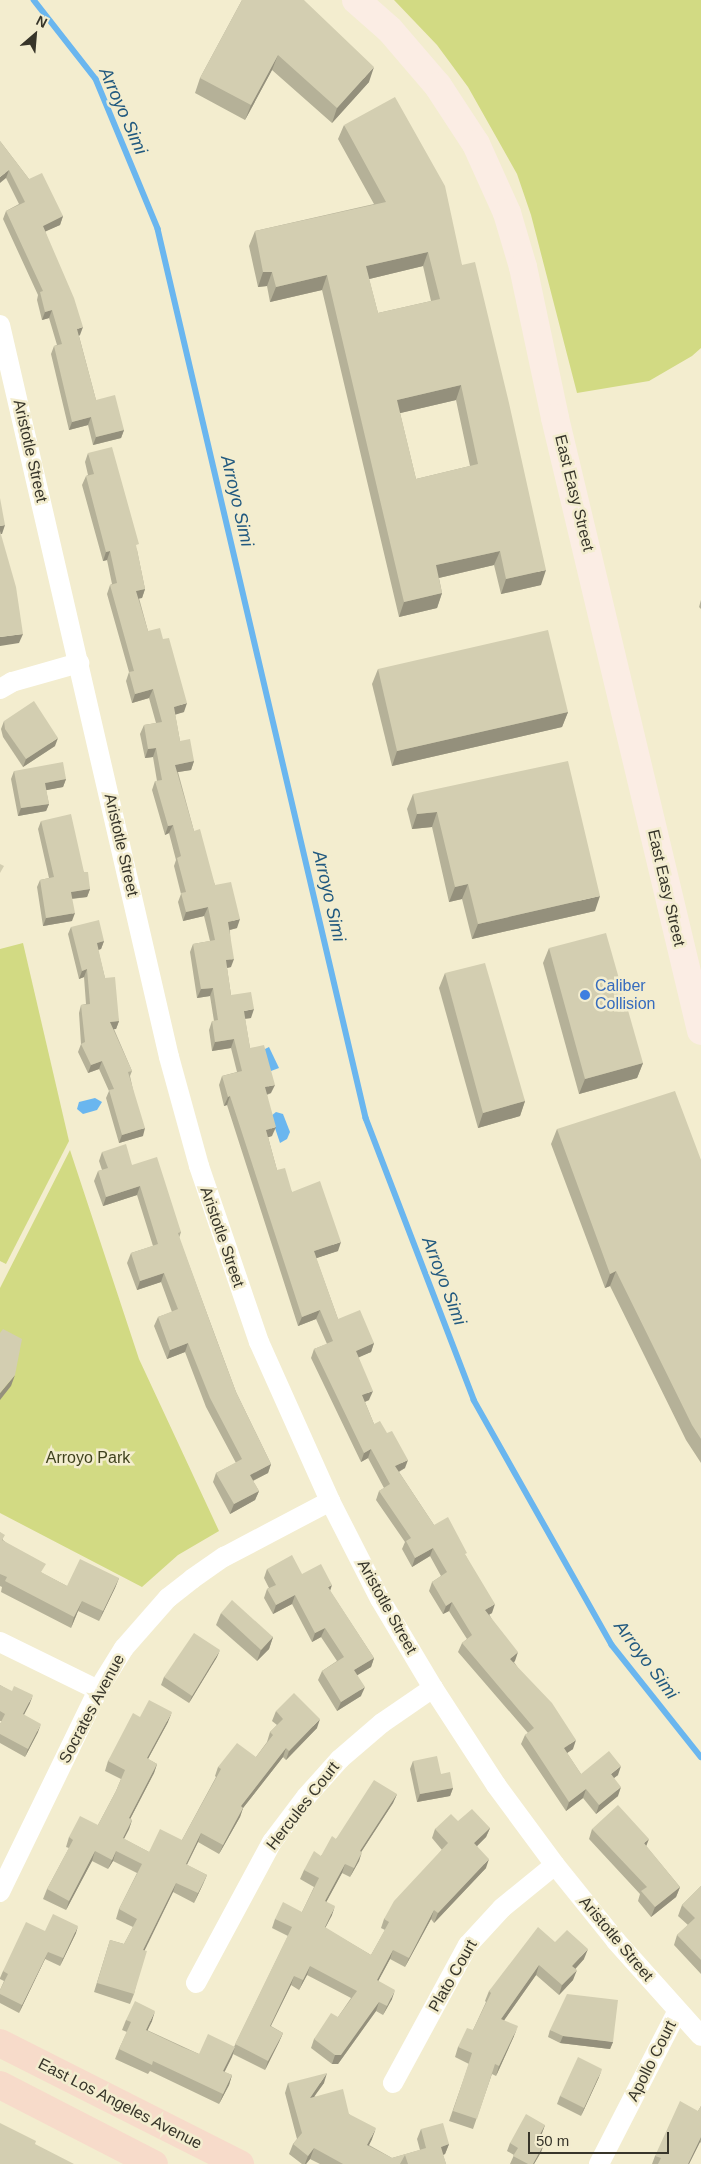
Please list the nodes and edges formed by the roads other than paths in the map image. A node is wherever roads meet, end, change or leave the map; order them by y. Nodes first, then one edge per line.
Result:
1 (356, 0) edge
2 (0, 326) edge
3 (79, 663) junction
4 (0, 689) edge
5 (701, 1031) edge
6 (330, 1500) junction
7 (0, 1642) edge
8 (433, 1688) junction
9 (98, 1690) junction
10 (555, 1865) junction
11 (0, 1892) edge
12 (196, 1983) dead end
13 (677, 2012) junction
14 (701, 2036) edge
15 (0, 2043) edge
16 (393, 2083) dead end
17 (0, 2085) edge
18 (154, 2164) edge
19 (240, 2164) edge
20 (599, 2164) edge

1 - 5 street, East Easy Street
2 - 3 street, Aristotle Street
3 - 4 street
3 - 6 street, Aristotle Street
6 - 8 street, Aristotle Street
6 - 9 street, Socrates Avenue
7 - 9 street
8 - 10 street, Aristotle Street
8 - 12 street, Hercules Court
9 - 11 street, Socrates Avenue
10 - 13 street, Aristotle Street
10 - 16 street, Plato Court
13 - 14 street, Aristotle Street
13 - 20 street, Apollo Court
15 - 19 main road, East Los Angeles Avenue
17 - 18 main road

